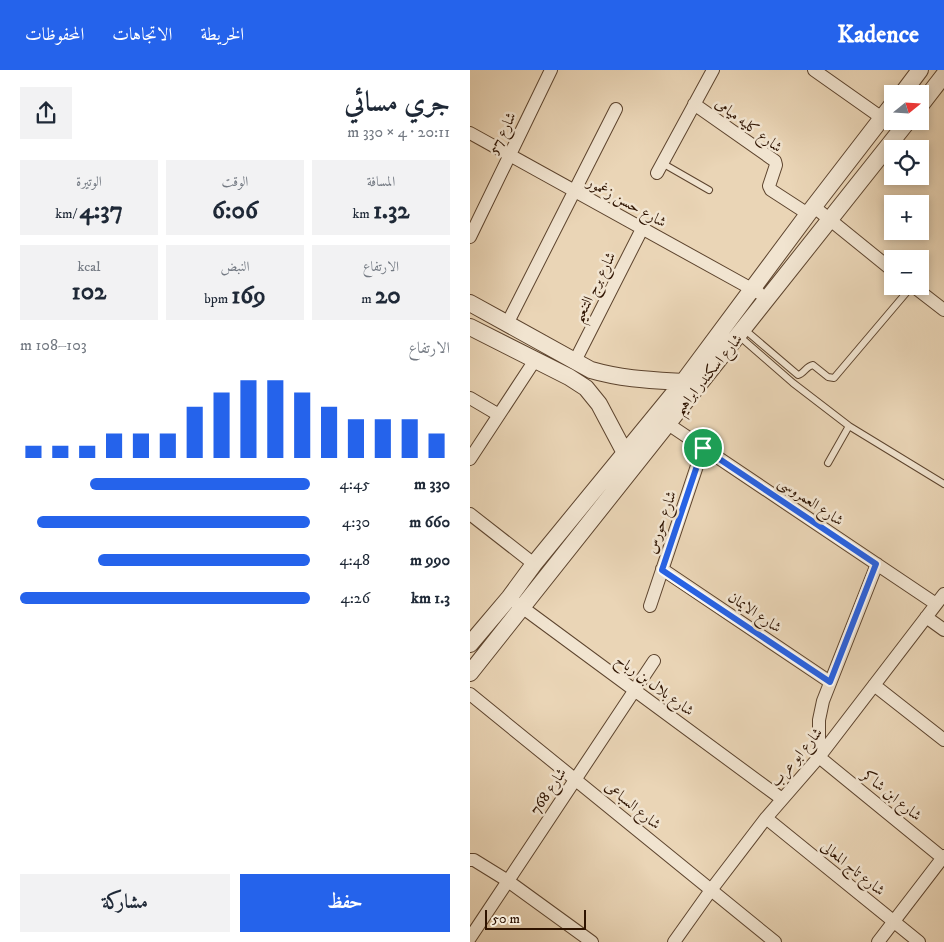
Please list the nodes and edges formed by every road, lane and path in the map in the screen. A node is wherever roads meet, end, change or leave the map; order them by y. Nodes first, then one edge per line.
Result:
1 (551, 70) edge
2 (713, 70) edge
3 (814, 70) edge
4 (920, 70) edge
5 (944, 75) edge
6 (909, 85) edge
7 (929, 94) edge
8 (694, 104) junction
9 (616, 109) dead end
10 (884, 115) edge
11 (882, 118) junction
12 (901, 130) edge
13 (470, 133) edge
14 (509, 155) junction
15 (659, 168) joint
16 (709, 190) dead end
17 (575, 192) junction
18 (810, 210) junction
19 (830, 220) junction
20 (642, 228) junction
21 (470, 237) edge
22 (884, 264) edge
23 (752, 288) junction
24 (905, 295) edge
25 (925, 295) edge
26 (769, 298) junction
27 (470, 303) edge
28 (944, 310) edge
29 (507, 324) junction
30 (470, 327) edge
31 (742, 333) junction
32 (535, 360) junction
33 (574, 361) junction
34 (683, 382) junction
35 (470, 398) edge
36 (499, 415) junction
37 (668, 424) junction
38 (849, 426) junction
39 (703, 448) junction
40 (625, 453) junction
41 (470, 459) edge
42 (828, 463) dead end
43 (944, 484) edge
44 (470, 514) edge
45 (534, 564) junction
46 (876, 564) junction
47 (662, 570) junction
48 (940, 599) edge
49 (515, 602) junction
50 (650, 606) dead end
51 (926, 616) junction
52 (944, 630) edge
53 (470, 642) edge
54 (654, 661) dead end
55 (470, 673) edge
56 (830, 682) junction
57 (874, 685) junction
58 (635, 690) junction
59 (470, 694) edge
60 (944, 740) edge
61 (819, 757) junction
62 (575, 780) junction
63 (782, 799) junction
64 (766, 818) junction
65 (944, 857) edge
66 (470, 860) edge
67 (508, 881) junction
68 (711, 890) junction
69 (894, 922) junction
70 (470, 938) edge
71 (592, 942) edge
72 (674, 942) edge
73 (775, 942) edge
74 (878, 942) edge
75 (919, 942) edge

1 - 14 street, شارع 57
2 - 8 street
3 - 11 street
4 - 6 street
5 - 7 street
8 - 15 street
8 - 18 street, شارع كليه ميامى
9 - 17 street
10 - 11 street, شارع اسكندر ابراهيم
11 - 18 street, شارع اسكندر ابراهيم
12 - 19 street, شارع اسكندر ابراهيم
13 - 14 street, شارع حسن زغمور
14 - 17 street, شارع حسن زغمور
14 - 21 street, شارع 57
15 - 16 lane
17 - 20 street, شارع حسن زغمور
17 - 29 street
18 - 19 street
18 - 23 street, شارع اسكندر ابراهيم
19 - 22 street
19 - 26 street, شارع اسكندر ابراهيم
20 - 23 street, شارع حسن زغمور
20 - 33 street, شارع برج التنعيم
23 - 26 street, شارع حسن زغمور
23 - 34 street, شارع اسكندر ابراهيم
24 - 31 lane
25 - 28 street
26 - 31 street, شارع اسكندر ابراهيم
27 - 29 street
29 - 33 street
30 - 32 street
31 - 37 street, شارع اسكندر ابراهيم
31 - 38 lane
32 - 36 street
32 - 40 street
33 - 34 street
34 - 40 street, شارع اسكندر ابراهيم
35 - 36 street
36 - 41 street
37 - 39 street, شارع العمروسى
37 - 49 street, شارع اسكندر ابراهيم
38 - 42 lane
38 - 43 lane
39 - 46 street, شارع العمروسى
39 - 47 street, شارع حورس
40 - 45 street, شارع اسكندر ابراهيم
44 - 45 street
45 - 49 street, شارع اسكندر ابراهيم
46 - 48 street, شارع العمروسى
46 - 56 street
47 - 50 street, شارع حورس
47 - 56 street, شارع الايمان
48 - 51 street, شارع ابو عرب
49 - 53 street, شارع اسكندر ابراهيم
49 - 55 street, شارع اسكندر ابراهيم
49 - 58 street, شارع بلال بن رباح
51 - 52 street
51 - 57 street, شارع ابو عرب
54 - 58 street, شارع 768
56 - 61 street
57 - 60 street
57 - 61 street, شارع ابو عرب
58 - 62 street, شارع 768
58 - 63 street, شارع بلال بن رباح
59 - 62 street, شارع السباعى
61 - 63 street, شارع ابو عرب
61 - 65 street, شارع ابن شاكر
62 - 67 street, شارع 768
62 - 68 street, شارع السباعى
63 - 64 street, شارع ابو عرب
64 - 68 street, شارع ابو عرب
64 - 69 street, شارع تاج المعالى
65 - 69 street
66 - 67 street
67 - 70 street, شارع 768
67 - 71 street
68 - 72 street, شارع ابو عرب
68 - 73 street, شارع السباعى
69 - 74 street
69 - 75 street, شارع تاج المعالى

